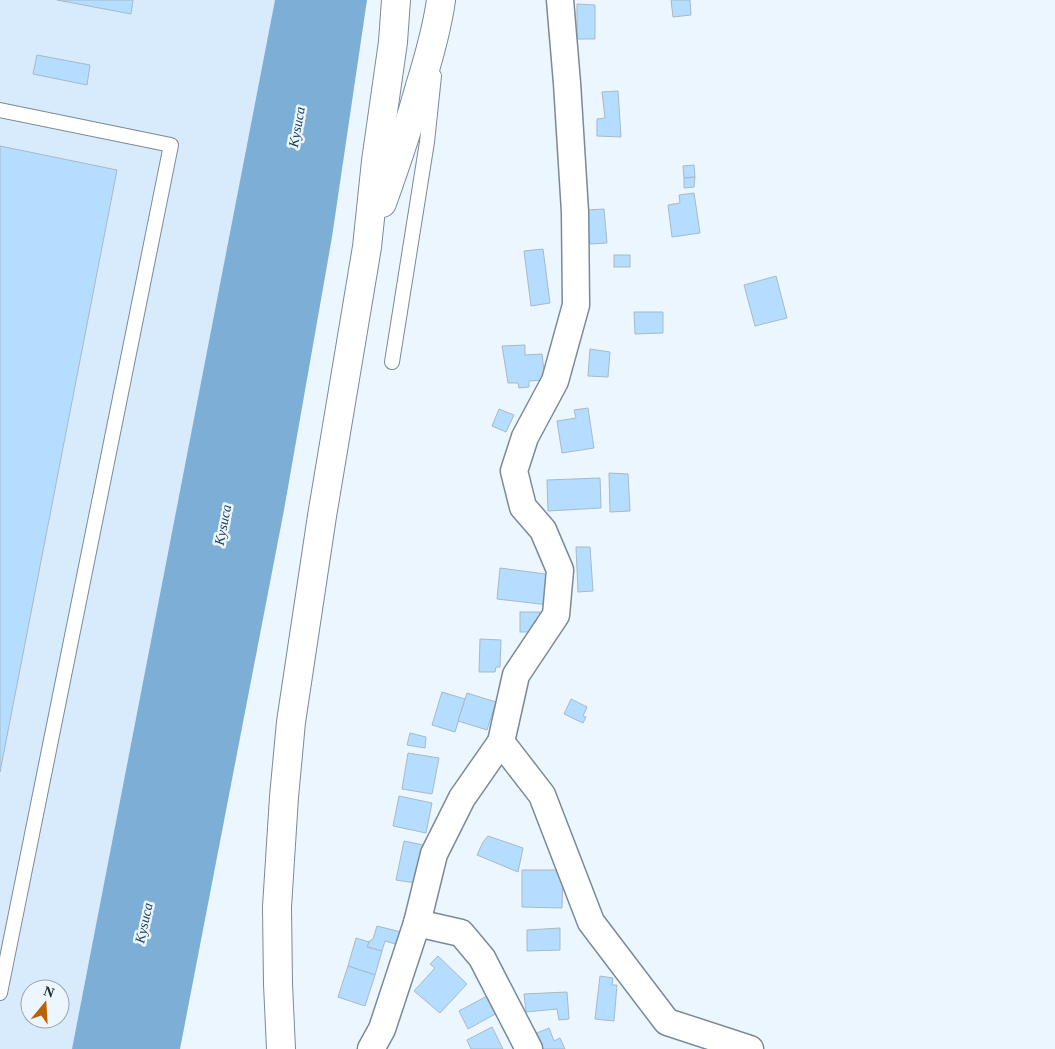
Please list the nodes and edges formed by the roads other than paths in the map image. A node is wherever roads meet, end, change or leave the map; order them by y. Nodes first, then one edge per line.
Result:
1 (396, 0) edge
2 (442, 0) edge
3 (560, 0) edge
4 (0, 110) edge
5 (367, 247) junction
6 (392, 362) dead end
7 (501, 742) junction
8 (417, 923) junction
9 (0, 993) edge
10 (281, 1049) edge
11 (370, 1049) edge
12 (529, 1049) edge
13 (750, 1049) edge

1 - 5 main road
2 - 5 main road
2 - 6 lane
3 - 7 street
4 - 9 lane
5 - 10 main road
7 - 8 street
7 - 13 street
8 - 11 street
8 - 12 street

